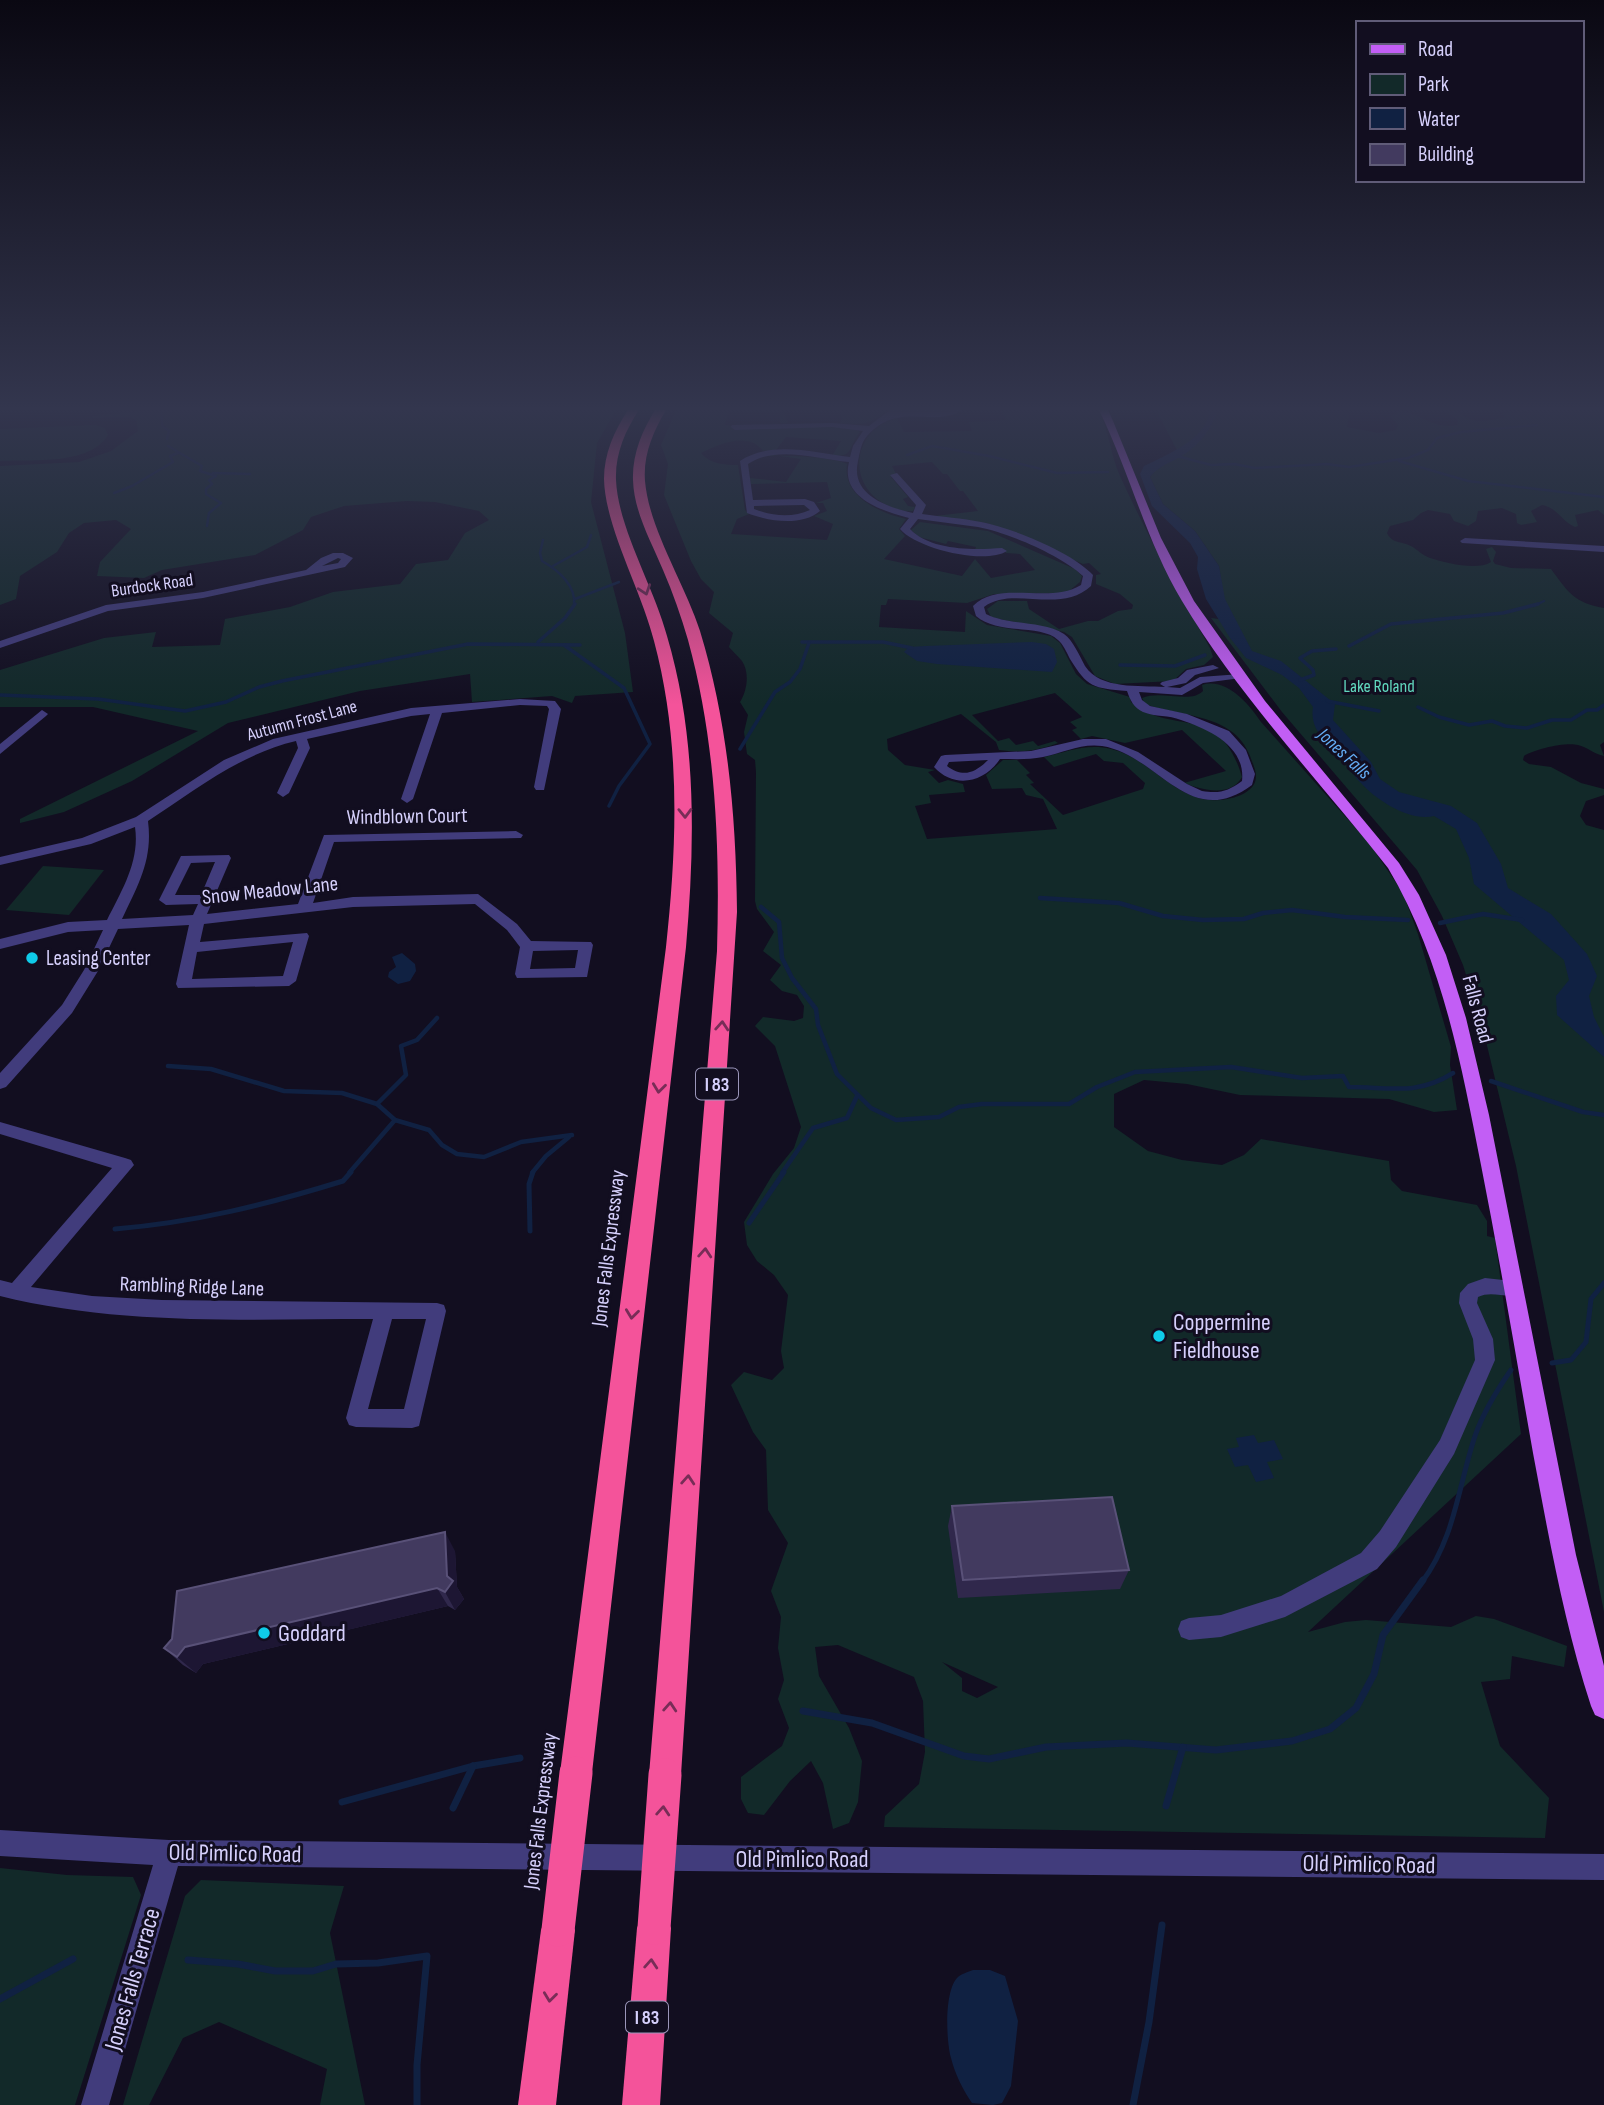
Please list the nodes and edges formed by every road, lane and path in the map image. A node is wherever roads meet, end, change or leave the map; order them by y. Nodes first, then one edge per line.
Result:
1 (615, 508) edge
2 (645, 508) edge
3 (750, 508) edge
4 (813, 508) edge
5 (886, 508) edge
6 (918, 508) edge
7 (1144, 508) edge
8 (914, 517) junction
9 (1465, 541) dead end
10 (1604, 549) edge
11 (1002, 551) dead end
12 (311, 570) dead end
13 (0, 645) edge
14 (1233, 670) junction
15 (1132, 689) junction
16 (437, 709) junction
17 (43, 714) dead end
18 (300, 736) junction
19 (0, 750) edge
20 (997, 755) dead end
21 (540, 787) dead end
22 (283, 793) dead end
23 (407, 799) dead end
24 (141, 820) junction
25 (516, 835) dead end
26 (0, 861) edge
27 (206, 899) dead end
28 (304, 907) junction
29 (198, 919) junction
30 (112, 923) junction
31 (0, 944) edge
32 (527, 946) dead end
33 (191, 948) junction
34 (0, 1083) edge
35 (0, 1128) edge
36 (1514, 1289) junction
37 (8, 1290) edge
38 (385, 1311) junction
39 (1189, 1629) dead end
40 (1604, 1706) edge
41 (0, 1843) edge
42 (169, 1853) junction
43 (1604, 1867) edge
44 (95, 2105) edge
45 (537, 2105) edge
46 (641, 2105) edge

1 -> 45 highway, Jones Falls Expressway, bridge
46 -> 2 highway, I 83, bridge
3 - 4 street
5 - 8 street
6 - 8 street
7 - 14 main road, Falls Road
8 - 11 street
8 - 15 street
9 - 10 street
12 - 13 street, Burdock Road
14 - 15 street
14 - 36 main road, Falls Road
15 - 20 street
16 - 18 street, Autumn Frost Lane
16 - 21 street, Autumn Frost Lane
16 - 23 street, Windblown Court
17 - 19 street
18 - 22 street
18 - 24 street, Autumn Frost Lane
24 - 26 street, Autumn Frost Lane
24 - 30 street
25 - 28 street, Windblown Court
27 - 29 street
28 - 29 street, Snow Meadow Lane
28 - 32 street, Snow Meadow Lane
29 - 30 street, Snow Meadow Lane
29 - 33 street
30 - 31 street, Snow Meadow Lane
30 - 34 street
33 - 33 street
35 - 37 street
36 - 39 street
36 - 40 main road, Falls Road
37 - 38 street, Rambling Ridge Lane
38 - 38 street, Rambling Ridge Lane
41 - 42 street, Old Pimlico Road
42 - 43 street, Old Pimlico Road
42 - 44 street, Jones Falls Terrace

